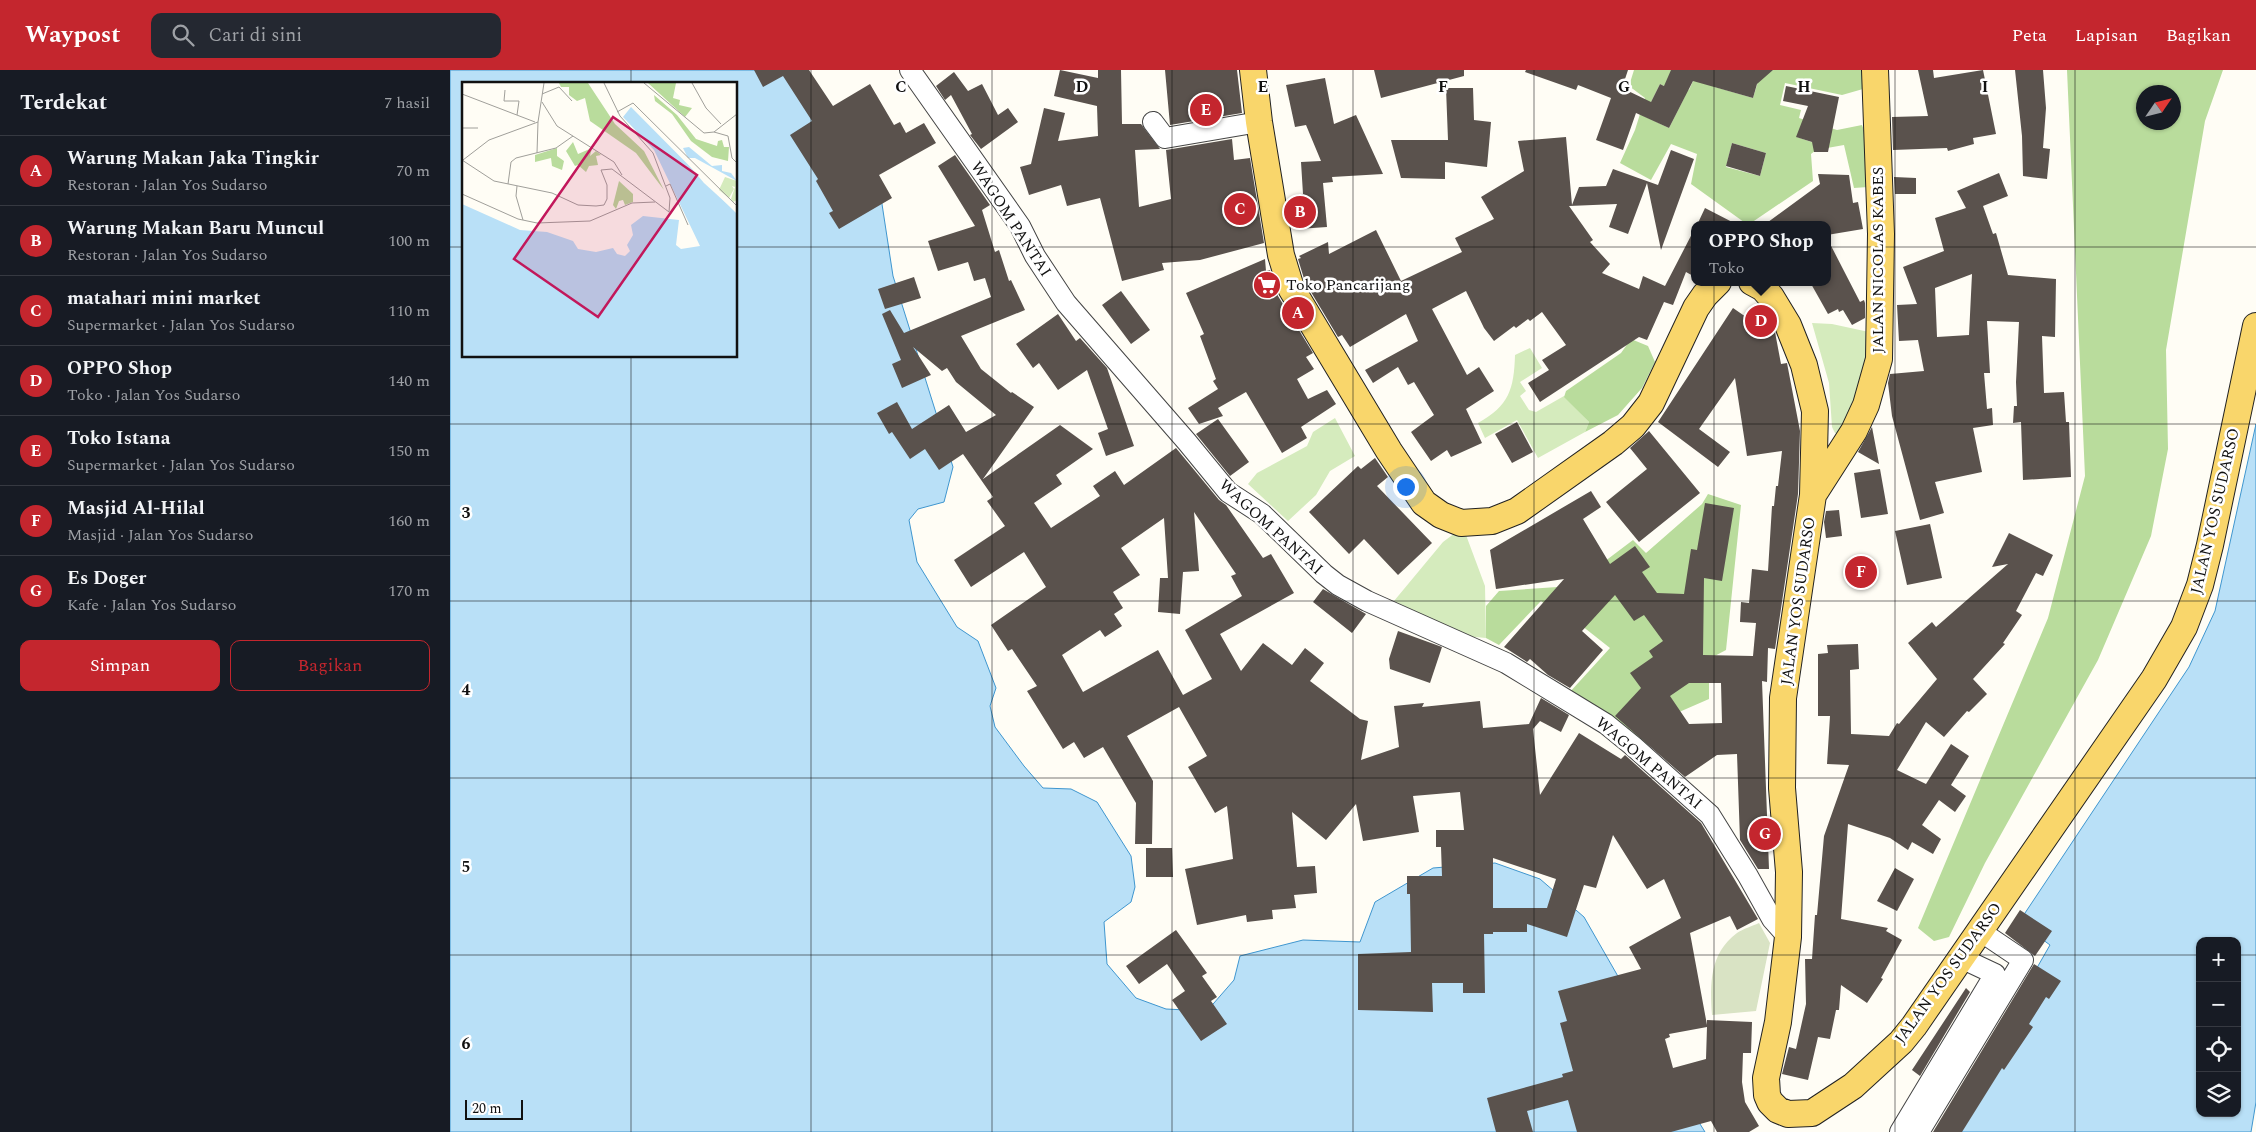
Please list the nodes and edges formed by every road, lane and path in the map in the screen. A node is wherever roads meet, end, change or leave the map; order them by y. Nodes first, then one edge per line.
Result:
1 (910, 70) edge
2 (1253, 70) edge
3 (1875, 70) edge
4 (1153, 122) dead end
5 (1259, 122) junction
6 (1714, 286) edge
7 (1759, 286) edge
8 (2256, 326) edge
9 (1813, 495) junction
10 (1980, 931) junction
11 (1788, 937) junction
12 (1961, 958) junction
13 (1918, 1122) edge
14 (1900, 1132) edge

1 - 11 street, WAGOM PANTAI
2 - 5 main road
3 - 9 main road, JALAN NICOLAS KABES
4 - 5 street
5 - 6 main road
7 - 9 main road, JALAN YOS SUDARSO
8 - 10 main road, JALAN YOS SUDARSO
9 - 11 main road, JALAN YOS SUDARSO
10 - 12 main road, JALAN YOS SUDARSO
10 - 13 street
11 - 12 main road, JALAN YOS SUDARSO
12 - 13 street
13 - 14 street

